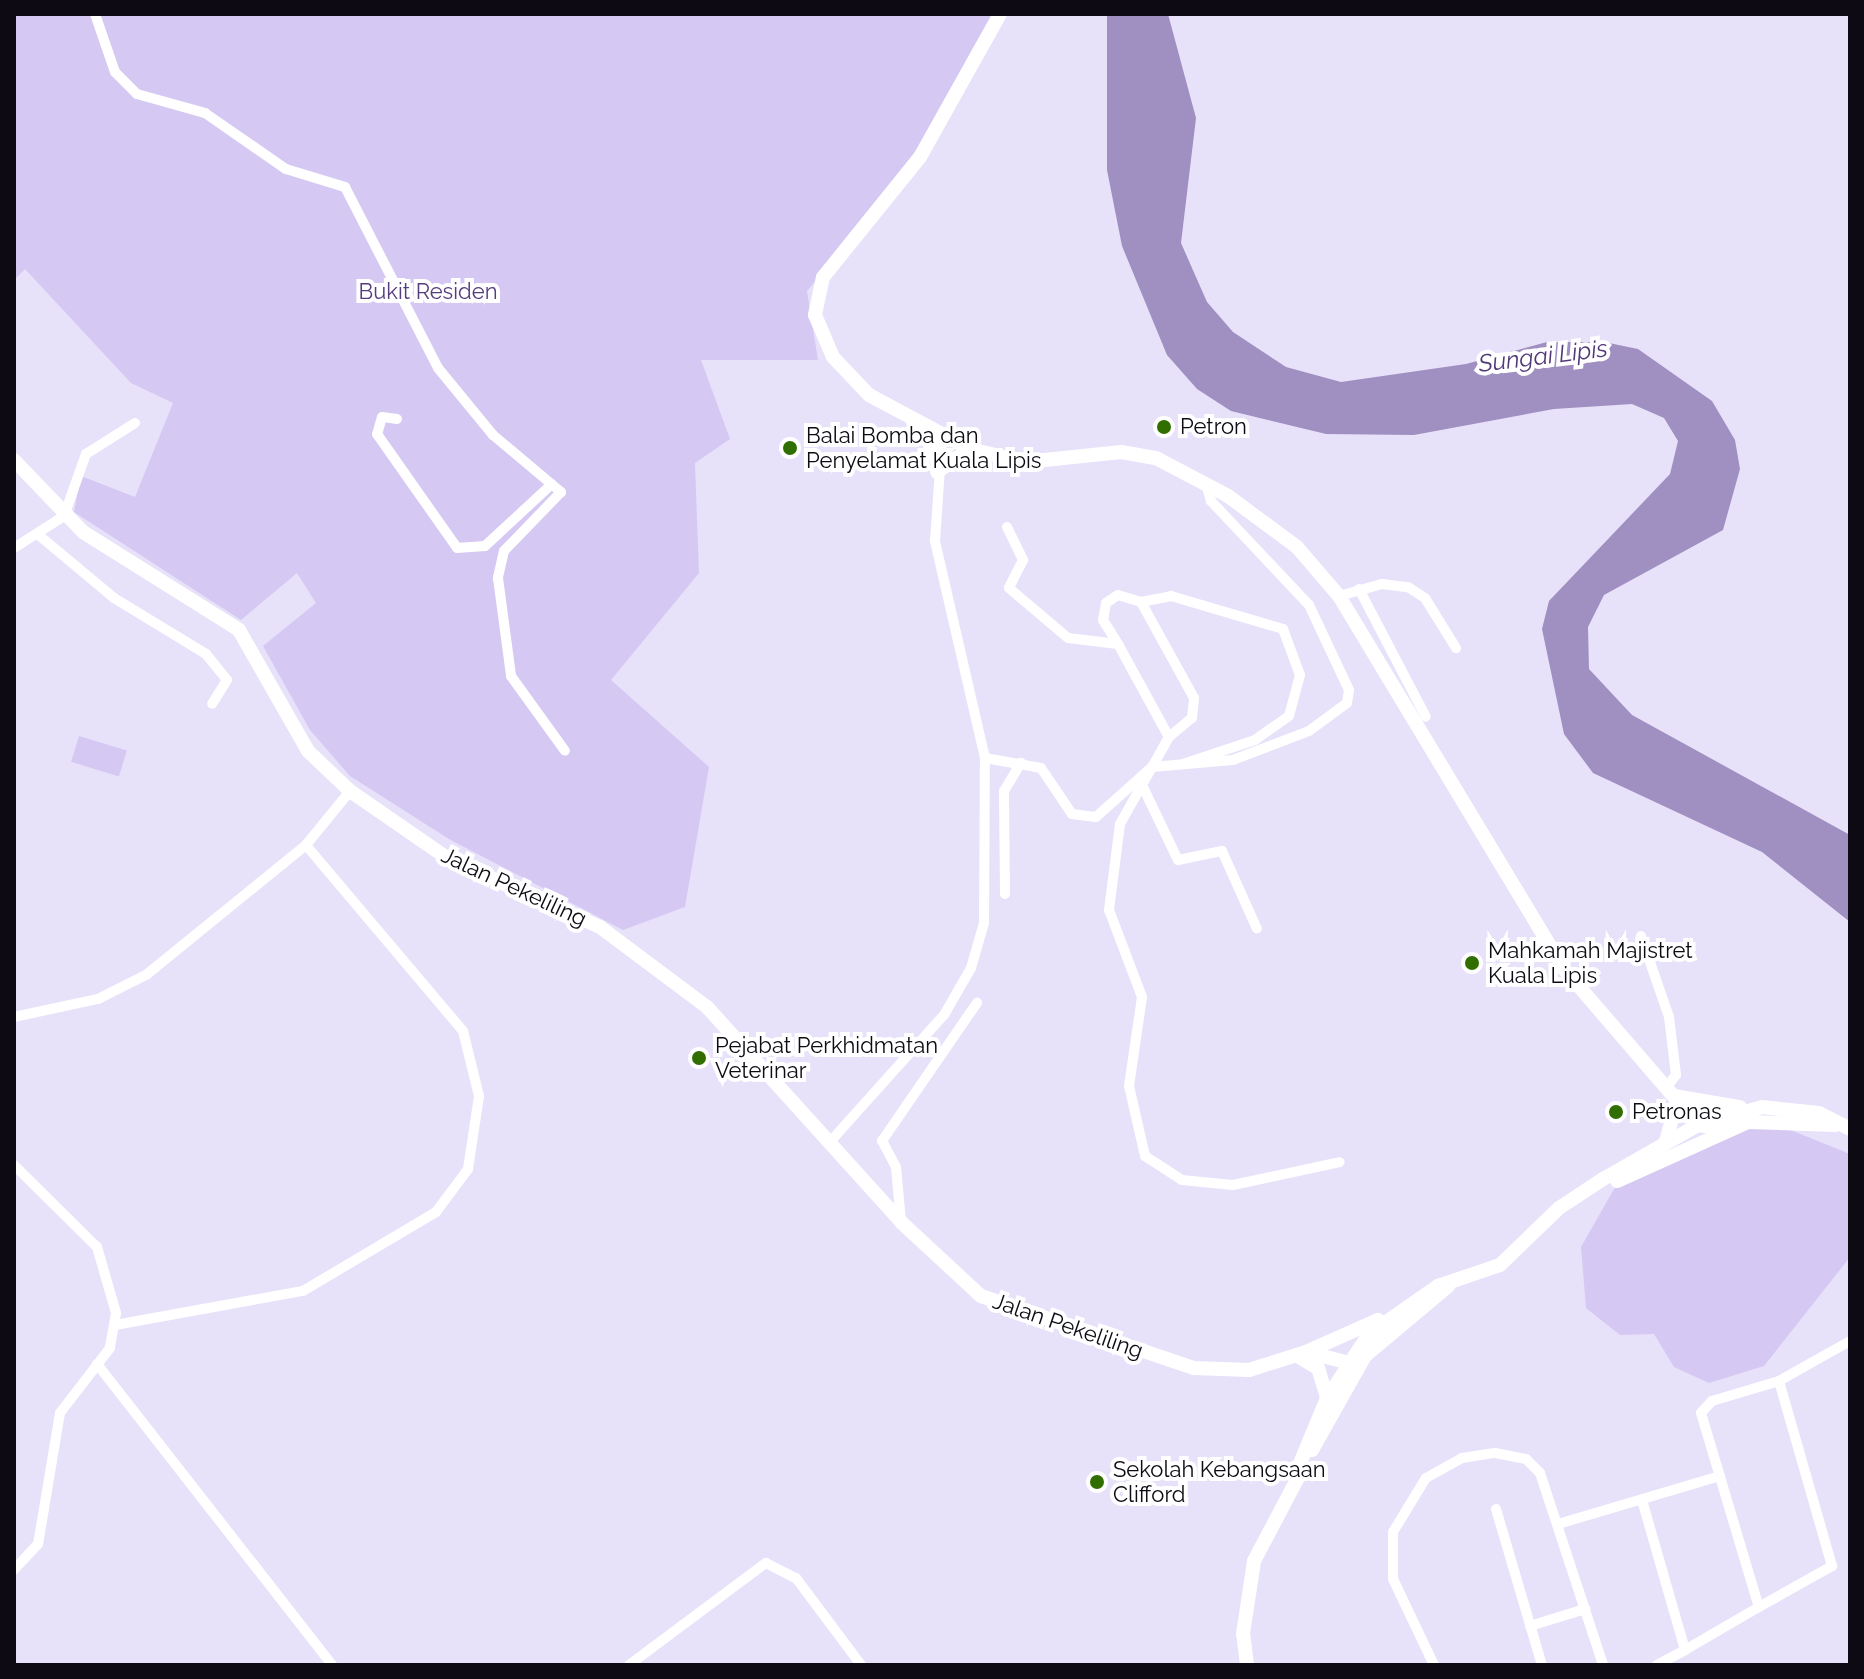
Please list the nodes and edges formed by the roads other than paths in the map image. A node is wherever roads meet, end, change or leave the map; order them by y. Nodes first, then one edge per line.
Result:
1 (95, 14) edge
2 (1000, 14) edge
3 (397, 419) dead end
4 (135, 423) dead end
5 (922, 428) junction
6 (942, 437) junction
7 (970, 449) junction
8 (14, 460) edge
9 (938, 467) junction
10 (1206, 483) junction
11 (552, 484) junction
12 (64, 516) junction
13 (1007, 527) dead end
14 (41, 537) junction
15 (14, 548) edge
16 (1359, 589) junction
17 (1339, 596) junction
18 (1141, 602) junction
19 (1118, 644) junction
20 (1456, 648) dead end
21 (212, 704) dead end
22 (1426, 717) dead end
23 (1169, 737) junction
24 (565, 751) dead end
25 (985, 758) junction
26 (1021, 763) junction
27 (1176, 766) junction
28 (1152, 767) junction
29 (1142, 785) junction
30 (350, 791) junction
31 (306, 845) junction
32 (1005, 894) dead end
33 (1257, 929) dead end
34 (1641, 936) dead end
35 (977, 1003) dead end
36 (14, 1017) edge
37 (1672, 1095) junction
38 (1762, 1107) junction
39 (1698, 1125) junction
40 (1846, 1127) edge
41 (1725, 1129) junction
42 (1666, 1142) junction
43 (829, 1143) junction
44 (1684, 1147) junction
45 (1340, 1162) dead end
46 (14, 1165) edge
47 (1555, 1215) junction
48 (901, 1222) junction
49 (1448, 1286) junction
50 (1392, 1314) junction
51 (115, 1325) junction
52 (1850, 1341) edge
53 (1301, 1354) junction
54 (1365, 1356) junction
55 (1346, 1362) junction
56 (97, 1364) junction
57 (1779, 1381) junction
58 (1345, 1386) junction
59 (1327, 1398) junction
60 (1296, 1473) junction
61 (1720, 1476) junction
62 (1642, 1500) junction
63 (1496, 1509) dead end
64 (1558, 1524) junction
65 (14, 1570) edge
66 (1759, 1607) junction
67 (1585, 1609) junction
68 (1530, 1626) junction
69 (1685, 1650) junction
70 (332, 1665) edge
71 (629, 1665) edge
72 (861, 1665) edge
73 (1247, 1665) edge
74 (1434, 1665) edge
75 (1542, 1665) edge
76 (1603, 1665) edge
77 (1657, 1665) edge

1 - 11 street
2 - 5 street
3 - 11 street
4 - 12 street
5 - 6 street
5 - 9 street
6 - 7 street
6 - 9 street
7 - 9 street
7 - 10 street
8 - 12 street, Jalan Pekeliling
9 - 25 street
10 - 17 street
10 - 27 street
11 - 24 street
12 - 14 street
12 - 30 street, Jalan Pekeliling
13 - 19 street
14 - 15 street
14 - 21 street
16 - 17 street
16 - 20 street
16 - 22 street
17 - 37 street
18 - 19 street
18 - 23 street
18 - 27 street
19 - 23 street
23 - 28 street
25 - 26 street
25 - 43 street
26 - 28 street
26 - 32 street
27 - 28 street
28 - 29 street
29 - 33 street
29 - 45 street
30 - 31 street
30 - 43 street, Jalan Pekeliling
31 - 36 street
31 - 51 street
34 - 37 street
35 - 48 street
37 - 38 street
37 - 39 street
37 - 42 street
38 - 39 street
38 - 40 street
39 - 41 street
39 - 42 street
39 - 44 street
40 - 41 street
41 - 44 street
42 - 47 street
43 - 48 street, Jalan Pekeliling
44 - 47 street
46 - 51 street
47 - 49 street
48 - 53 street, Jalan Pekeliling
49 - 50 street, Jalan Pekeliling
49 - 54 street
50 - 53 street, Jalan Pekeliling
50 - 55 street
51 - 56 street
52 - 57 street
53 - 55 street
53 - 59 street
54 - 55 street
54 - 58 street
55 - 58 street
55 - 59 street
56 - 65 street
56 - 70 street
57 - 61 street
57 - 66 street
58 - 60 street
59 - 60 street
60 - 73 street
61 - 62 street
61 - 66 street
62 - 64 street
62 - 69 street
63 - 68 street
64 - 67 street
64 - 74 street
66 - 69 street
67 - 68 street
67 - 76 street
68 - 75 street
69 - 77 street
71 - 72 street

